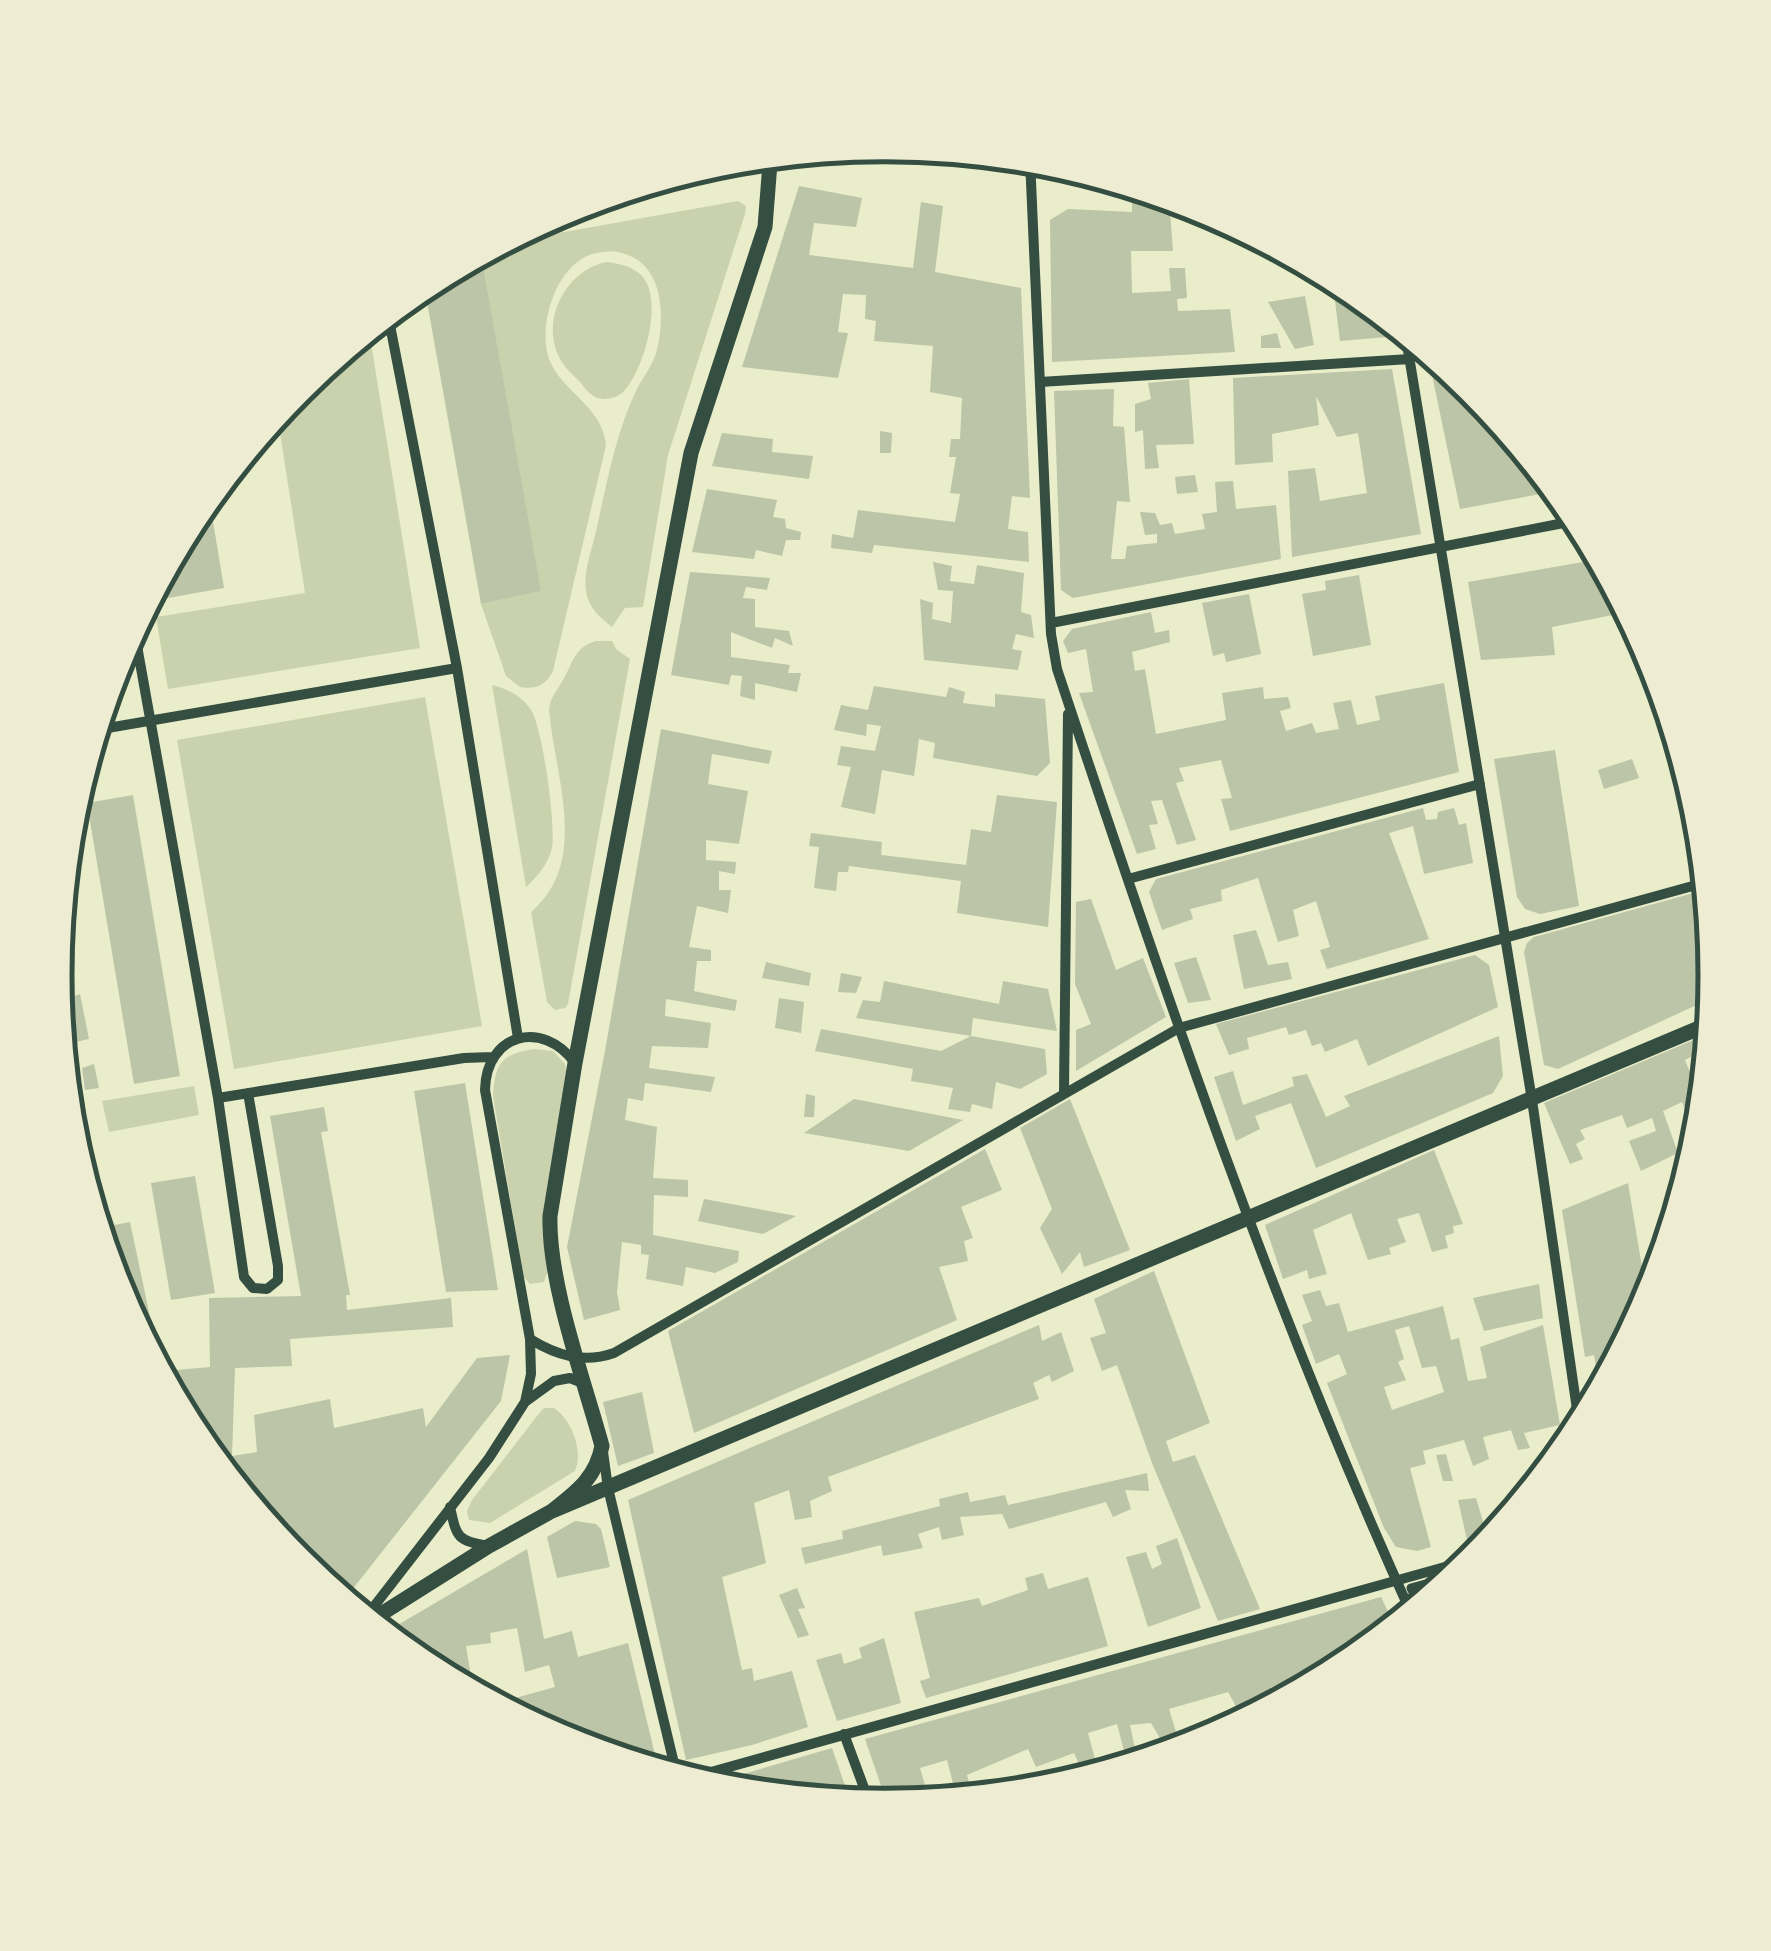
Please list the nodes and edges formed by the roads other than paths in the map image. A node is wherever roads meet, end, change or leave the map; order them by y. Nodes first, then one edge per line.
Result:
1 (769, 171) edge
2 (1031, 176) edge
3 (391, 331) edge
4 (1409, 354) edge
5 (1410, 359) junction
6 (1040, 382) junction
7 (1561, 524) edge
8 (1441, 548) junction
9 (1051, 623) junction
10 (139, 653) edge
11 (457, 668) junction
12 (1068, 704) junction
13 (152, 720) junction
14 (112, 727) edge
15 (1480, 784) junction
16 (1128, 879) junction
17 (1694, 886) edge
18 (1506, 937) junction
19 (1179, 1028) junction
20 (1697, 1028) edge
21 (518, 1038) junction
22 (492, 1057) junction
23 (575, 1063) junction
24 (248, 1093) junction
25 (1064, 1093) junction
26 (218, 1098) junction
27 (1532, 1100) junction
28 (1248, 1219) junction
29 (530, 1338) junction
30 (578, 1358) junction
31 (586, 1384) junction
32 (525, 1402) junction
33 (1576, 1403) edge
34 (602, 1446) junction
35 (608, 1488) junction
36 (450, 1507) junction
37 (552, 1511) junction
38 (489, 1546) junction
39 (1442, 1567) edge
40 (1396, 1580) junction
41 (1406, 1600) edge
42 (375, 1608) edge
43 (380, 1611) edge
44 (844, 1734) junction
45 (673, 1760) edge
46 (716, 1770) edge
47 (864, 1788) edge

1 - 23 street
2 - 6 street
3 - 11 street
4 - 5 street
5 - 6 street
5 - 8 street
6 - 9 street
7 - 8 street
8 - 9 street
8 - 15 street
9 - 12 street
10 - 13 street
11 - 13 street
11 - 21 street
12 - 16 street
12 - 25 street
13 - 14 street
13 - 26 street
15 - 16 street
15 - 18 street
16 - 19 street
17 - 18 street
18 - 19 street
18 - 27 street
19 - 25 street
19 - 28 street
20 - 27 street
21 - 22 street
21 - 23 street
22 - 24 street
22 - 29 street
23 - 30 street
24 - 26 street
24 - 26 street
25 - 30 street
27 - 28 street
27 - 33 street
28 - 35 street
28 - 40 street
29 - 30 street
29 - 32 street
30 - 31 street
31 - 32 street
31 - 34 street
32 - 36 street
34 - 35 street
34 - 37 street
35 - 37 street
35 - 45 street
36 - 38 street
36 - 42 street
37 - 38 street
38 - 43 street
39 - 40 street
40 - 41 street
40 - 44 street
44 - 46 street
44 - 47 street

